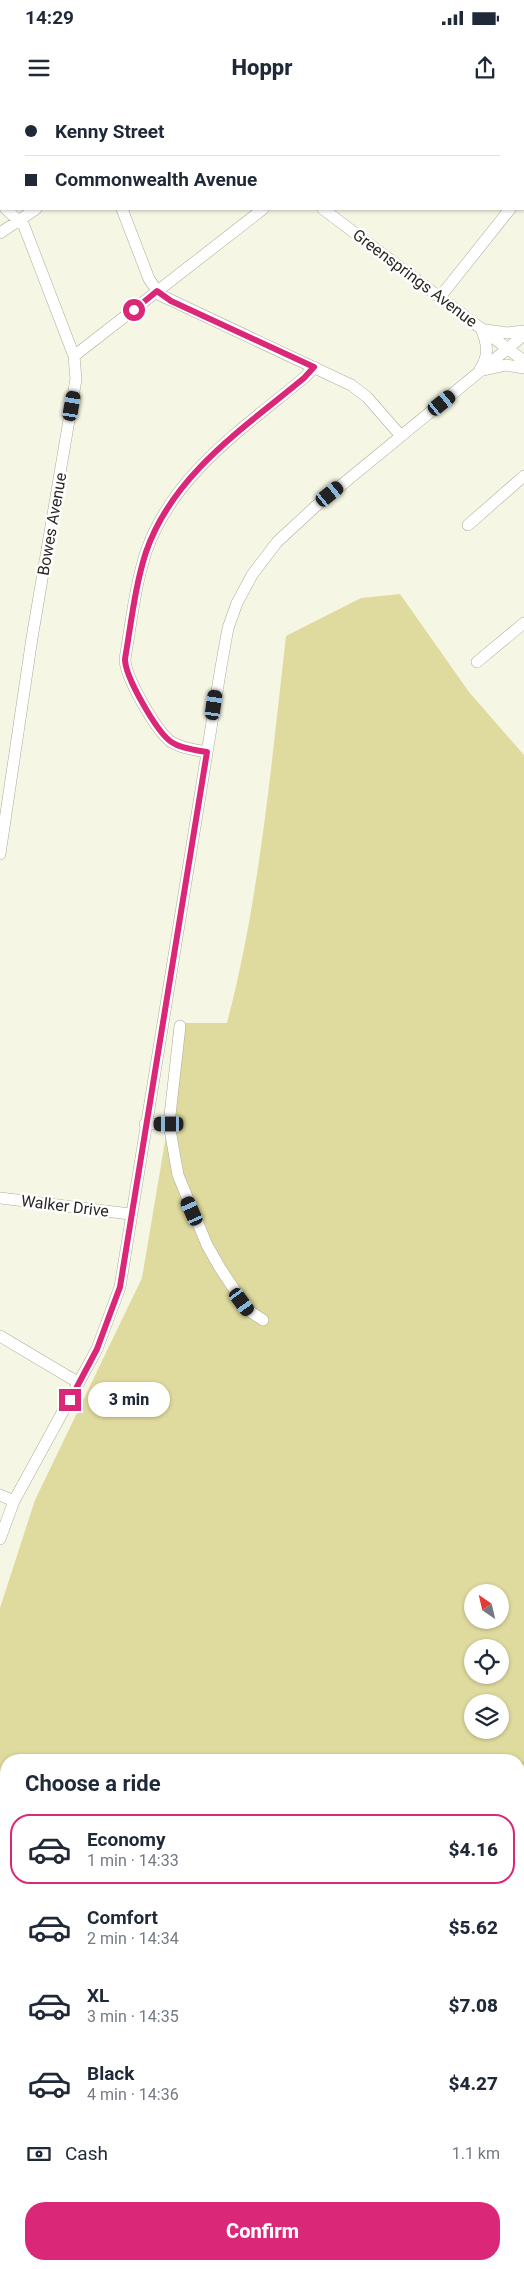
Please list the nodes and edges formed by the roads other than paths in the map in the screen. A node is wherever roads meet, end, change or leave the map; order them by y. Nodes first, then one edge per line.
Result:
1 (7, 210) edge
2 (34, 210) edge
3 (122, 210) edge
4 (263, 210) edge
5 (324, 210) edge
6 (509, 210) edge
7 (19, 220) junction
8 (0, 233) edge
9 (157, 291) junction
10 (440, 297) junction
11 (481, 328) junction
12 (524, 331) edge
13 (524, 335) edge
14 (507, 348) junction
15 (74, 356) junction
16 (524, 361) edge
17 (314, 367) junction
18 (524, 368) edge
19 (478, 373) junction
20 (401, 436) junction
21 (524, 476) edge
22 (468, 525) dead end
23 (524, 623) edge
24 (477, 662) dead end
25 (207, 752) junction
26 (0, 854) edge
27 (180, 1026) dead end
28 (146, 1124) junction
29 (169, 1124) junction
30 (0, 1198) edge
31 (130, 1214) junction
32 (263, 1320) dead end
33 (0, 1336) edge
34 (79, 1383) junction
35 (0, 1495) edge
36 (14, 1501) junction
37 (0, 1539) edge

1 - 7 street, Bowes Avenue
2 - 7 street
3 - 9 street
4 - 9 street
5 - 10 street, Greensprings Avenue
6 - 10 street
7 - 8 street
7 - 15 street, Bowes Avenue
9 - 15 street
9 - 17 street
10 - 11 street, Greensprings Avenue
11 - 12 street
11 - 14 street, Greensprings Avenue
11 - 19 street
13 - 14 street
14 - 16 street, Greensprings Avenue
14 - 19 street
15 - 26 street, Bowes Avenue
17 - 20 street
17 - 25 street
18 - 19 street
19 - 20 street
20 - 25 street
21 - 22 street
23 - 24 street
25 - 28 street
27 - 29 street
28 - 29 street
28 - 31 street
29 - 32 street
30 - 31 street, Walker Drive
31 - 34 street
33 - 34 street
34 - 36 street
35 - 36 street
36 - 37 street

